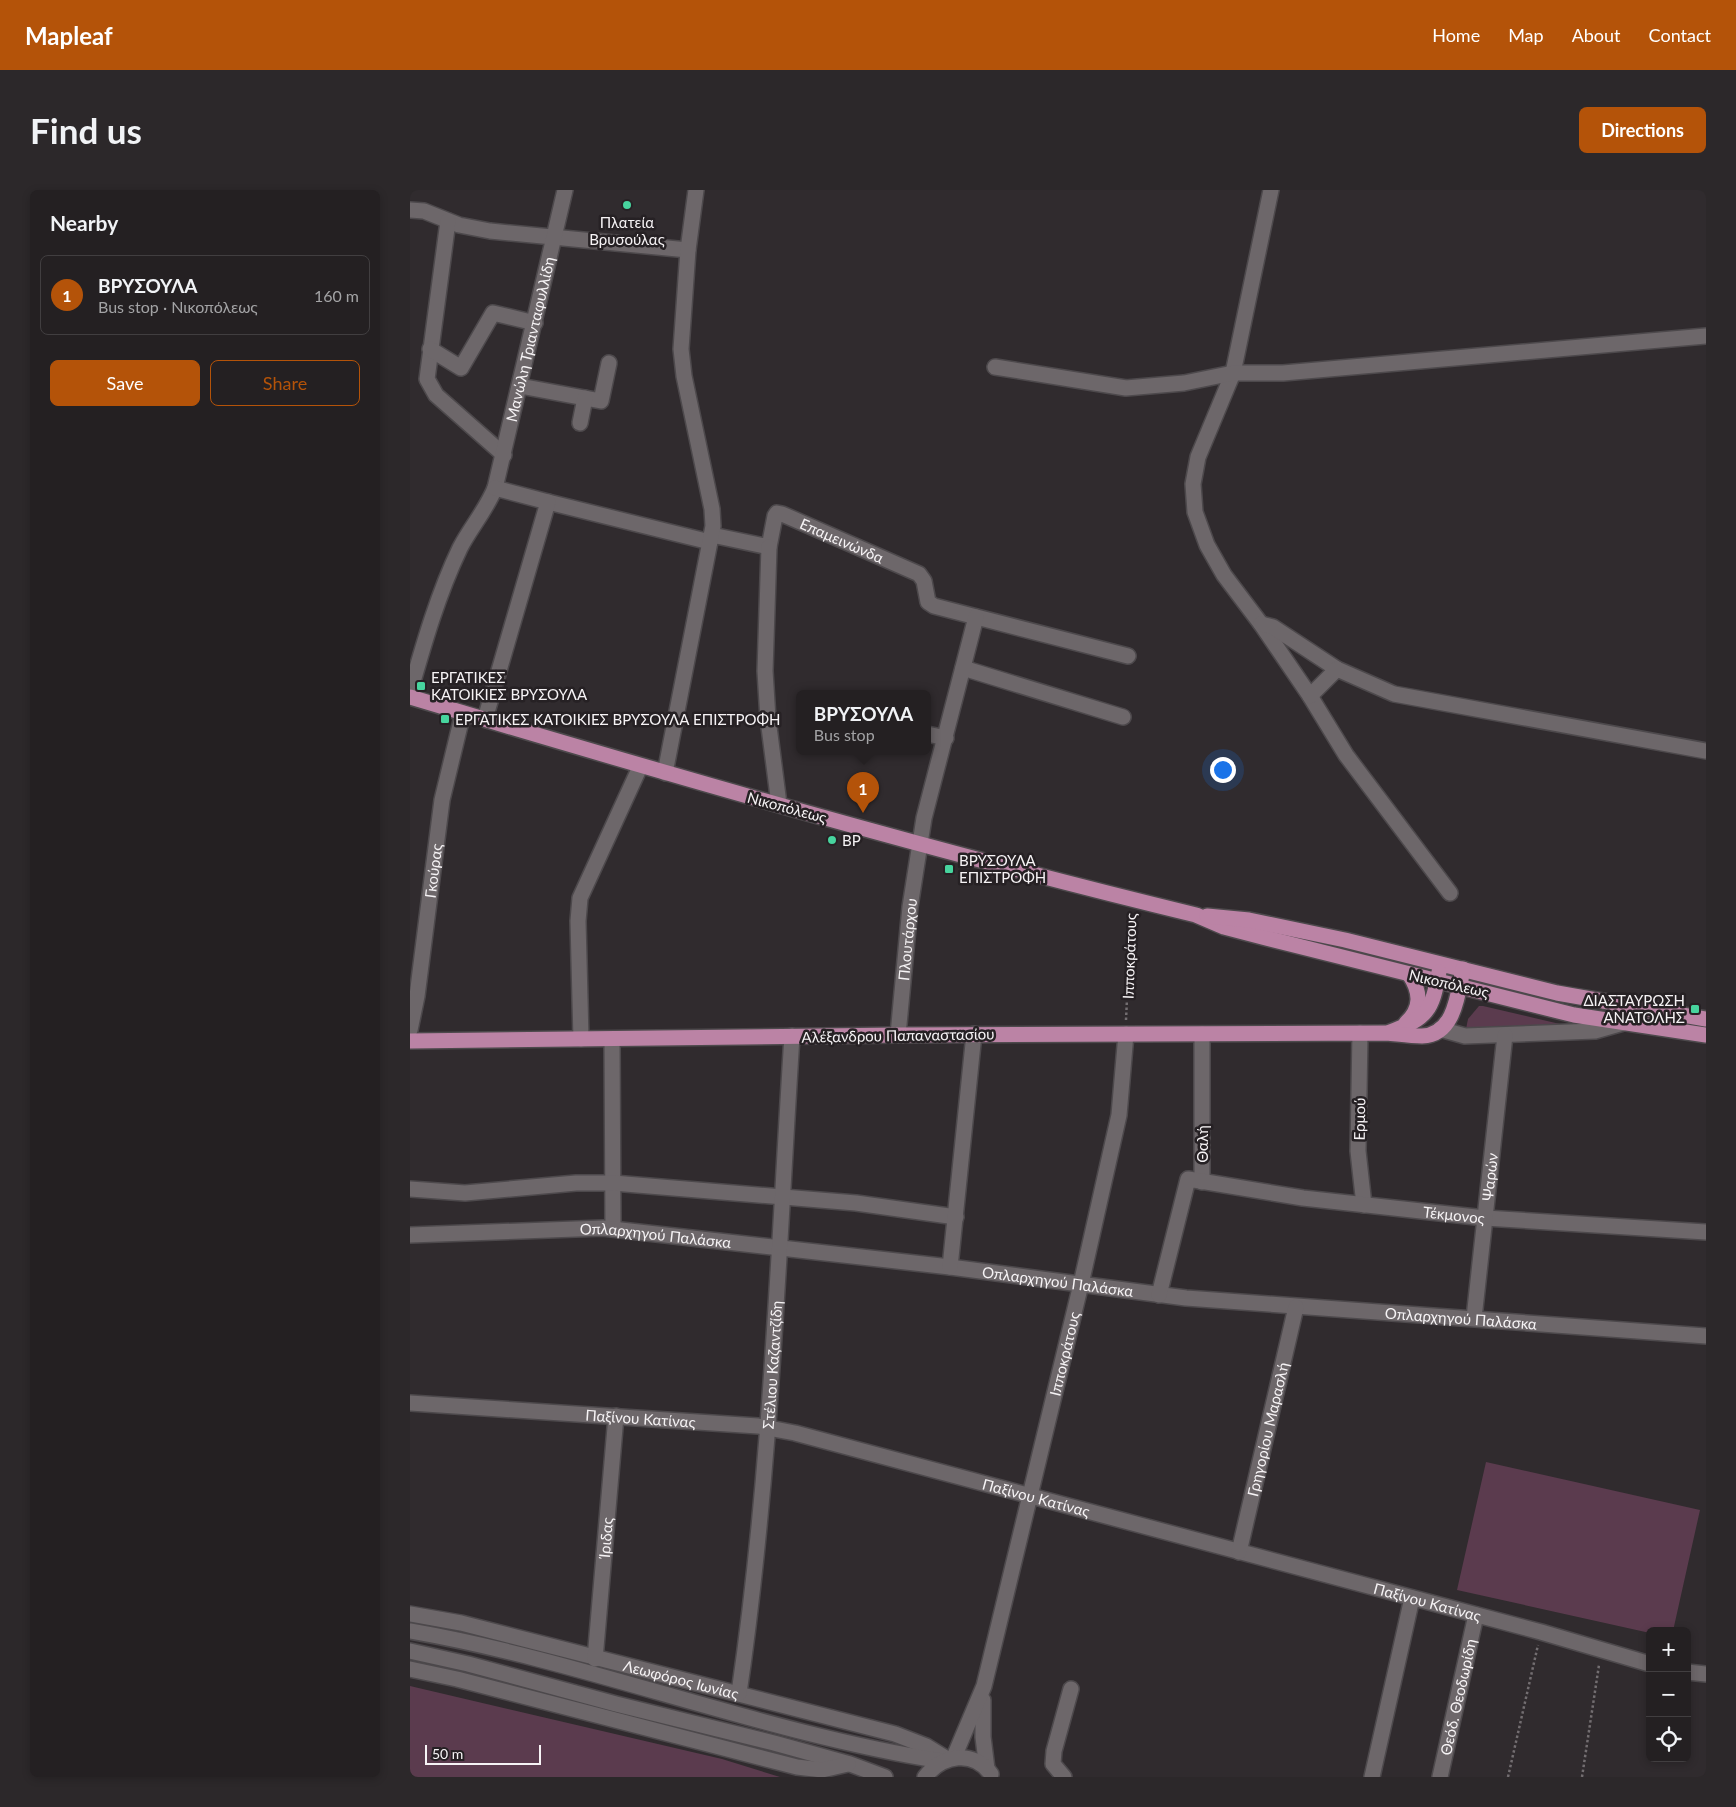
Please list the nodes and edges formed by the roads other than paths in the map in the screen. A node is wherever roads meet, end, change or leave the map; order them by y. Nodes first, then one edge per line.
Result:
1 (564, 190) edge
2 (696, 190) edge
3 (1271, 190) edge
4 (410, 210) edge
5 (448, 221) junction
6 (554, 238) junction
7 (688, 250) junction
8 (535, 323) junction
9 (1706, 336) edge
10 (430, 349) junction
11 (609, 363) dead end
12 (994, 367) dead end
13 (1233, 373) junction
14 (520, 386) junction
15 (585, 398) junction
16 (580, 422) dead end
17 (504, 455) junction
18 (495, 488) junction
19 (548, 502) junction
20 (711, 539) junction
21 (770, 547) junction
22 (976, 617) junction
23 (1261, 624) junction
24 (1128, 656) dead end
25 (963, 668) junction
26 (1337, 669) junction
27 (410, 692) edge
28 (1310, 696) junction
29 (410, 697) edge
30 (464, 713) junction
31 (1123, 717) dead end
32 (485, 719) junction
33 (931, 735) edge
34 (946, 738) junction
35 (1706, 751) edge
36 (640, 767) junction
37 (664, 773) junction
38 (778, 804) junction
39 (919, 844) junction
40 (1450, 893) dead end
41 (1196, 915) junction
42 (1440, 963) junction
43 (1463, 969) junction
44 (1409, 974) junction
45 (1437, 981) junction
46 (1460, 986) junction
47 (1706, 1020) edge
48 (1623, 1023) junction
49 (1440, 1029) junction
50 (410, 1030) edge
51 (1394, 1030) junction
52 (1360, 1033) junction
53 (974, 1034) junction
54 (1126, 1034) junction
55 (1202, 1034) junction
56 (898, 1035) junction
57 (1505, 1035) junction
58 (792, 1036) junction
59 (1704, 1037) edge
60 (581, 1039) junction
61 (612, 1039) junction
62 (410, 1041) edge
63 (1202, 1182) junction
64 (613, 1183) junction
65 (410, 1189) edge
66 (782, 1197) junction
67 (1364, 1204) junction
68 (956, 1217) junction
69 (1485, 1218) junction
70 (613, 1229) junction
71 (1706, 1232) edge
72 (410, 1235) edge
73 (780, 1246) junction
74 (950, 1267) junction
75 (1080, 1284) junction
76 (1159, 1295) junction
77 (1296, 1307) junction
78 (1474, 1318) junction
79 (1706, 1336) edge
80 (410, 1403) edge
81 (616, 1416) junction
82 (767, 1427) junction
83 (1029, 1497) junction
84 (1239, 1552) junction
85 (1412, 1598) junction
86 (410, 1614) edge
87 (1476, 1615) junction
88 (410, 1631) edge
89 (410, 1651) edge
90 (595, 1659) junction
91 (1646, 1663) edge
92 (410, 1669) edge
93 (1691, 1672) edge
94 (1706, 1674) edge
95 (984, 1686) junction
96 (1071, 1689) dead end
97 (740, 1693) junction
98 (948, 1759) junction
99 (850, 1764) junction
100 (990, 1773) edge
101 (885, 1777) edge
102 (925, 1777) edge
103 (1064, 1777) edge
104 (1372, 1777) edge
105 (1440, 1777) edge

1 - 6 street, Μανώλη Τριανταφυλλίδη
2 - 7 street
3 - 13 street
4 - 5 street
5 - 6 street
5 - 10 street
6 - 7 street
6 - 8 street, Μανώλη Τριανταφυλλίδη
7 - 20 street
8 - 10 street
8 - 14 street, Μανώλη Τριανταφυλλίδη
9 - 13 street
10 - 17 street
11 - 15 street
12 - 13 street
13 - 23 street
14 - 15 street
14 - 17 street, Μανώλη Τριανταφυλλίδη
15 - 16 street
17 - 18 street, Μανώλη Τριανταφυλλίδη
18 - 19 street
18 - 27 street, Μανώλη Τριανταφυλλίδη
19 - 20 street
19 - 32 street
20 - 21 street
20 - 37 street
21 - 22 street, Επαμεινώνδα
21 - 38 street
22 - 24 street
22 - 25 street, Πλουτάρχου
23 - 26 street
23 - 28 street
25 - 31 street
25 - 34 street, Πλουτάρχου
26 - 28 street
26 - 35 street
28 - 40 street
29 - 30 main road, Νικοπόλεως
30 - 32 main road, Νικοπόλεως
30 - 50 street, Γκούρας
32 - 36 main road, Νικοπόλεως
33 - 34 street
34 - 39 street, Πλουτάρχου
36 - 37 main road, Νικοπόλεως
36 - 60 street
37 - 38 main road, Νικοπόλεως
38 - 39 main road, Νικοπόλεως
39 - 41 main road, Νικοπόλεως
39 - 56 street, Πλουτάρχου
41 - 42 main road, Νικοπόλεως
41 - 44 main road, Νικοπόλεως
42 - 43 main road, Νικοπόλεως
42 - 45 main road
43 - 46 main road
43 - 47 main road, Νικοπόλεως
44 - 45 main road, Νικοπόλεως
44 - 51 main road
45 - 46 main road, Νικοπόλεως
45 - 51 main road
46 - 48 main road, Νικοπόλεως
46 - 49 main road
48 - 57 street
48 - 59 main road, Νικοπόλεως
49 - 51 main road, Αλέξανδρου Παπαναστασίου
49 - 57 street
51 - 52 main road, Αλέξανδρου Παπαναστασίου
52 - 55 main road, Αλέξανδρου Παπαναστασίου
52 - 67 street, Ερμού
53 - 54 main road, Αλέξανδρου Παπαναστασίου
53 - 56 main road, Αλέξανδρου Παπαναστασίου
53 - 68 street
54 - 55 main road, Αλέξανδρου Παπαναστασίου
54 - 75 street, Ιπποκράτους
55 - 63 street, Θαλή
56 - 58 main road, Αλέξανδρου Παπαναστασίου
57 - 69 street, Ψαρών
58 - 61 main road, Αλέξανδρου Παπαναστασίου
58 - 66 street, Στέλιου Καζαντζίδη
60 - 61 main road, Αλέξανδρου Παπαναστασίου
60 - 62 main road, Αλέξανδρου Παπαναστασίου
61 - 64 street
63 - 67 street, Τέκμονος
63 - 76 street, Θαλή
64 - 65 street
64 - 66 street
64 - 70 street
66 - 68 street
66 - 73 street, Στέλιου Καζαντζίδη
67 - 69 street, Τέκμονος
68 - 74 street
69 - 71 street, Τέκμονος
69 - 78 street, Ψαρών
70 - 72 street, Οπλαρχηγού Παλάσκα
70 - 73 street, Οπλαρχηγού Παλάσκα
73 - 74 street, Οπλαρχηγού Παλάσκα
73 - 82 street, Στέλιου Καζαντζίδη
74 - 75 street, Οπλαρχηγού Παλάσκα
75 - 76 street, Οπλαρχηγού Παλάσκα
75 - 83 street, Ιπποκράτους
76 - 77 street, Οπλαρχηγού Παλάσκα
77 - 78 street, Οπλαρχηγού Παλάσκα
77 - 84 street, Γρηγορίου Μαρασλή
78 - 79 street, Οπλαρχηγού Παλάσκα
80 - 81 street, Παξίνου Κατίνας
81 - 82 street, Παξίνου Κατίνας
81 - 90 street, Ίριδας
82 - 83 street, Παξίνου Κατίνας
82 - 97 street, Στέλιου Καζαντζίδη
83 - 84 street, Παξίνου Κατίνας
83 - 95 street, Ιπποκράτους
84 - 85 street, Παξίνου Κατίνας
85 - 87 street, Παξίνου Κατίνας
85 - 104 street
86 - 90 street, Λεωφόρος Ιωνίας
87 - 91 street, Παξίνου Κατίνας
87 - 105 street, Θεόδ. Θεοδωρίδη
88 - 98 street
89 - 99 street
90 - 97 street, Λεωφόρος Ιωνίας
92 - 99 street
93 - 94 street
95 - 98 street, Ιπποκράτους
95 - 100 street, Ιπποκράτους
96 - 103 street
97 - 98 street, Λεωφόρος Ιωνίας
98 - 100 street
98 - 102 street
99 - 101 street

